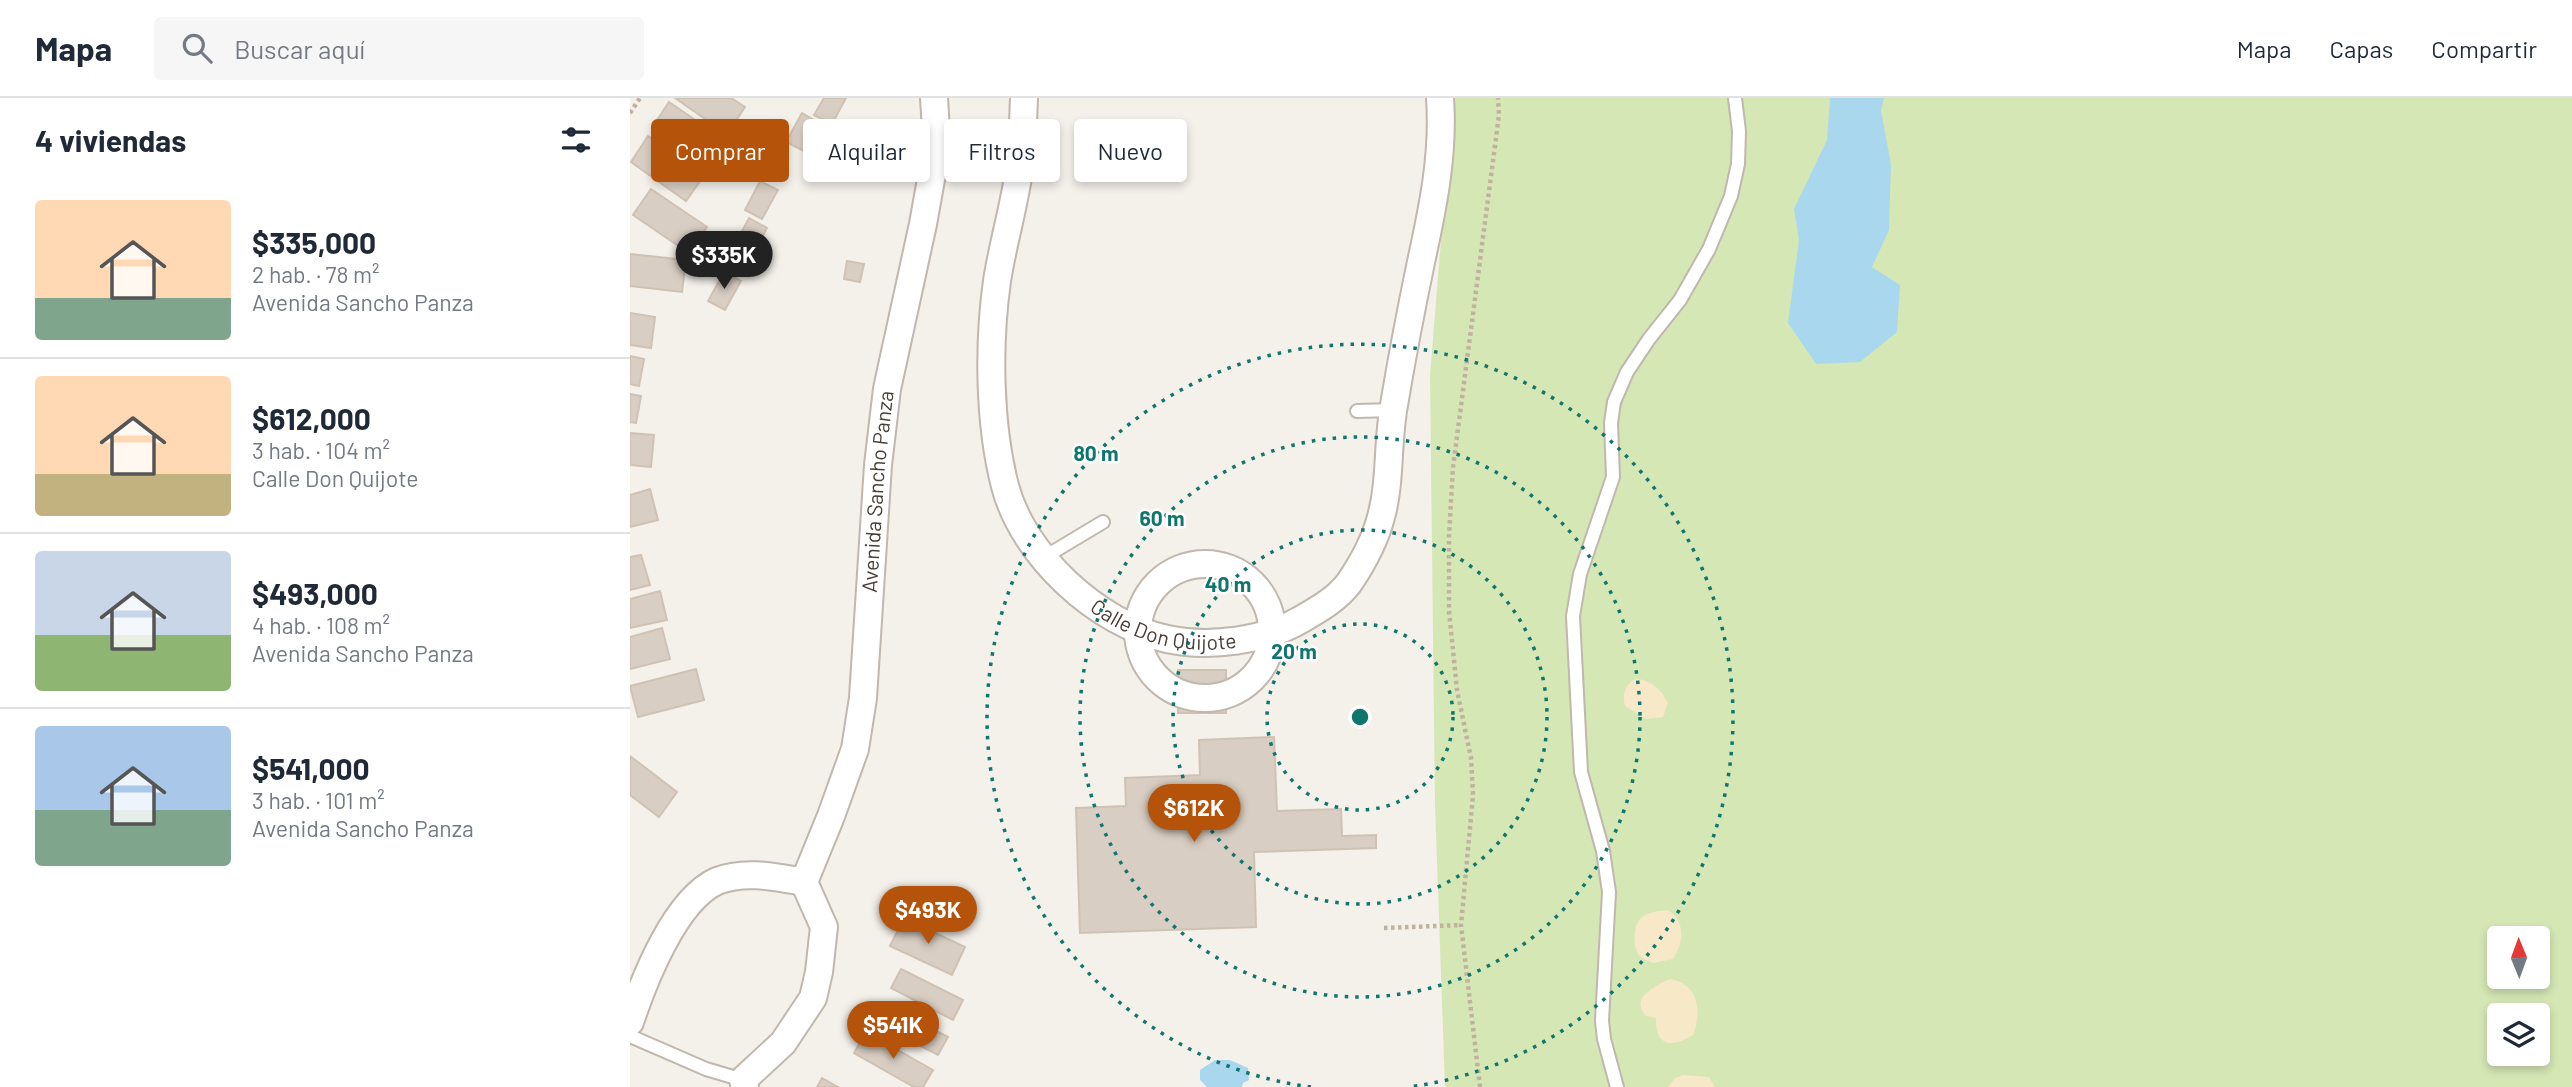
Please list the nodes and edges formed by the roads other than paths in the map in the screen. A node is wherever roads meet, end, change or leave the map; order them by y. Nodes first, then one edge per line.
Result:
1 (934, 98) edge
2 (1024, 98) edge
3 (1440, 98) edge
4 (1735, 98) edge
5 (1393, 410) junction
6 (1357, 411) dead end
7 (1103, 522) dead end
8 (1042, 558) junction
9 (1138, 628) junction
10 (1273, 632) junction
11 (804, 882) junction
12 (630, 1022) edge
13 (630, 1036) edge
14 (744, 1084) edge
15 (1618, 1087) edge

1 - 11 street, Avenida Sancho Panza
2 - 8 street, Calle Don Quijote
3 - 5 street, Calle Don Quijote
4 - 15 lane
5 - 6 lane
5 - 10 street, Calle Don Quijote
7 - 8 lane
8 - 9 street, Calle Don Quijote
9 - 10 street, Calle Don Quijote
9 - 10 street
9 - 10 street
11 - 12 street
11 - 14 street
13 - 14 lane

